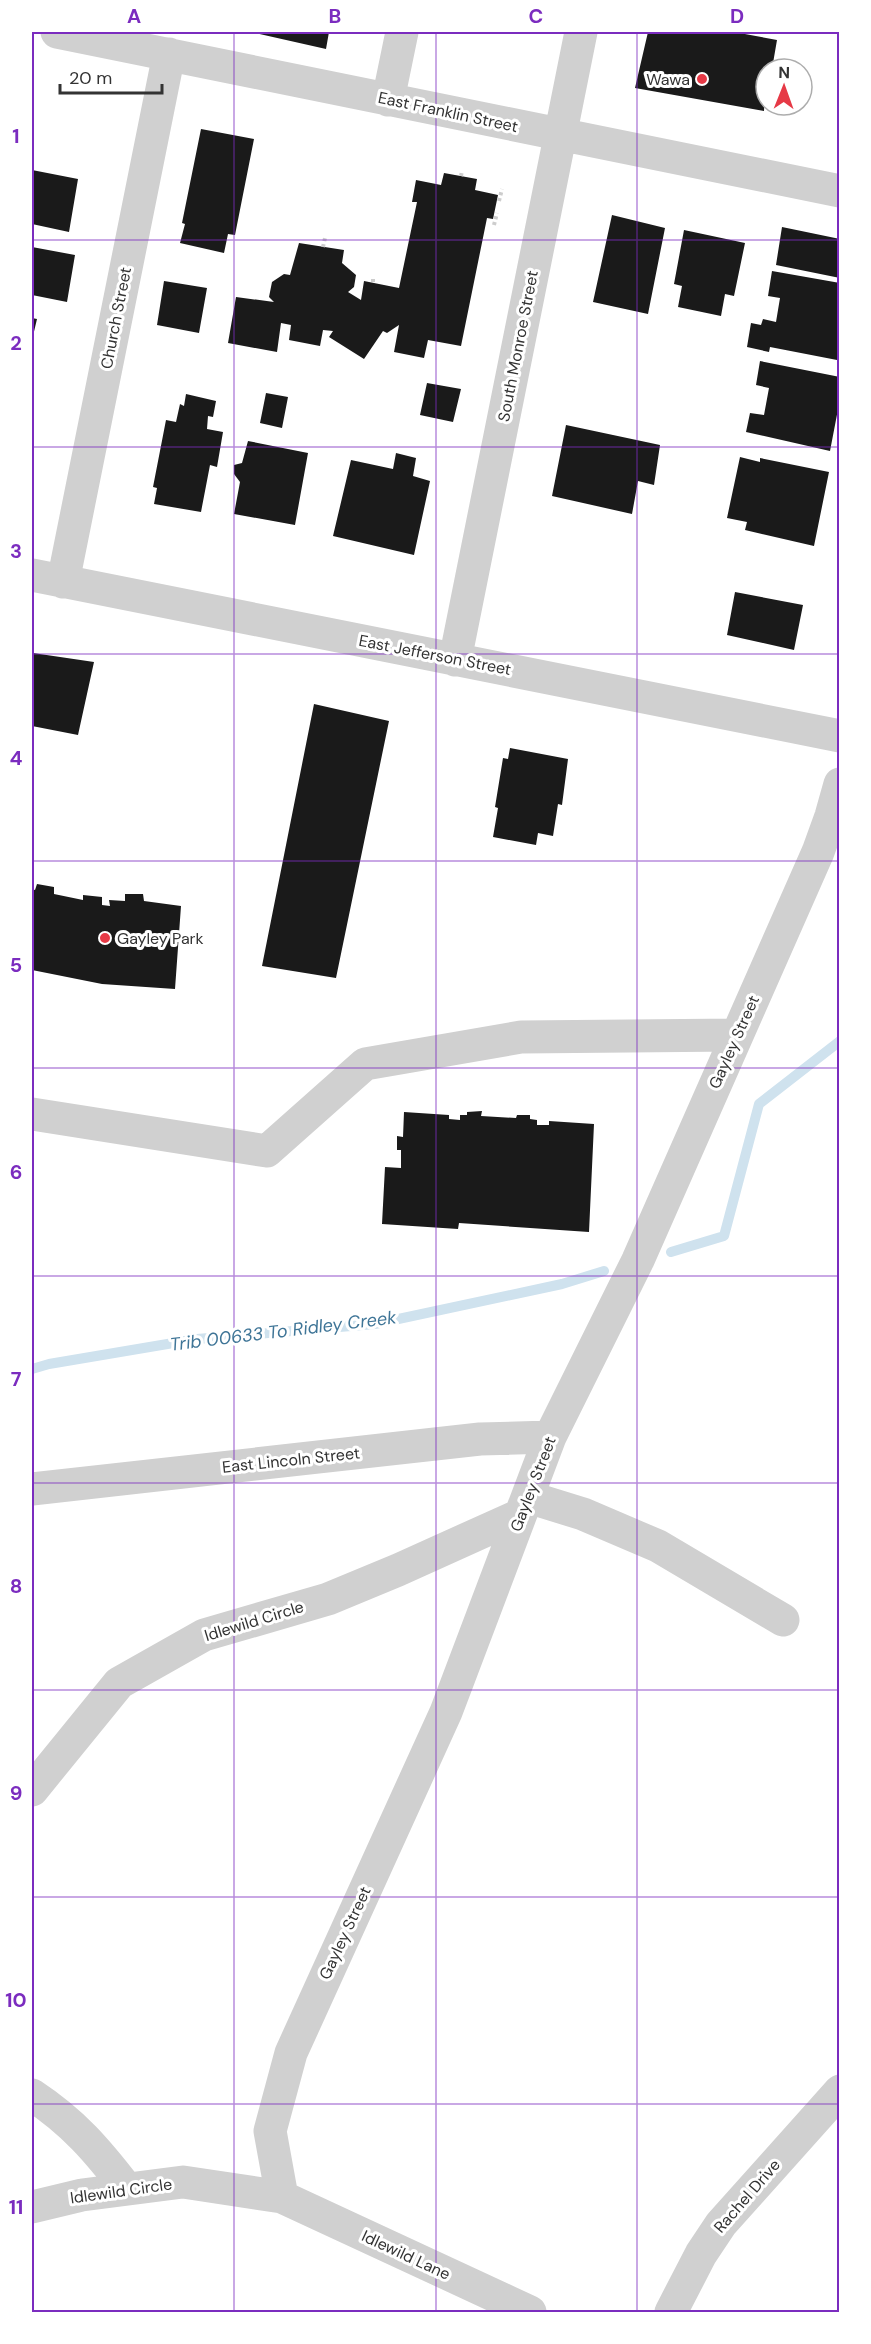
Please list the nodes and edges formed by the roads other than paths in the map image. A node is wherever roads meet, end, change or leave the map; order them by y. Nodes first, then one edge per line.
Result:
1 (57, 32) edge
2 (402, 32) edge
3 (574, 33) edge
4 (169, 54) junction
5 (388, 100) junction
6 (561, 134) junction
7 (840, 191) edge
8 (32, 575) edge
9 (63, 582) junction
10 (455, 660) junction
11 (840, 736) edge
12 (840, 784) edge
13 (737, 1035) junction
14 (32, 1114) edge
15 (550, 1437) junction
16 (32, 1488) edge
17 (524, 1506) junction
18 (783, 1620) dead end
19 (32, 1790) edge
20 (840, 2091) edge
21 (32, 2095) edge
22 (127, 2188) junction
23 (282, 2197) junction
24 (32, 2207) edge
25 (530, 2313) edge
26 (671, 2313) edge

1 - 4 street, East Franklin Street
2 - 5 street
3 - 6 street, South Monroe Street
4 - 5 street, East Franklin Street
4 - 9 street, Church Street
5 - 6 street, East Franklin Street
6 - 7 street, East Franklin Street
6 - 10 street, South Monroe Street
8 - 9 street, East Jefferson Street
9 - 10 street, East Jefferson Street
10 - 11 street, East Jefferson Street
12 - 13 street, Gayley Street
13 - 14 street
13 - 15 street, Gayley Street
15 - 16 street, East Lincoln Street
15 - 17 street, Gayley Street
17 - 18 street
17 - 19 street, Idlewild Circle
17 - 23 street, Gayley Street
20 - 26 street, Rachel Drive
21 - 22 street
22 - 23 street, Idlewild Circle
22 - 24 street, Idlewild Circle
23 - 25 street, Idlewild Lane

